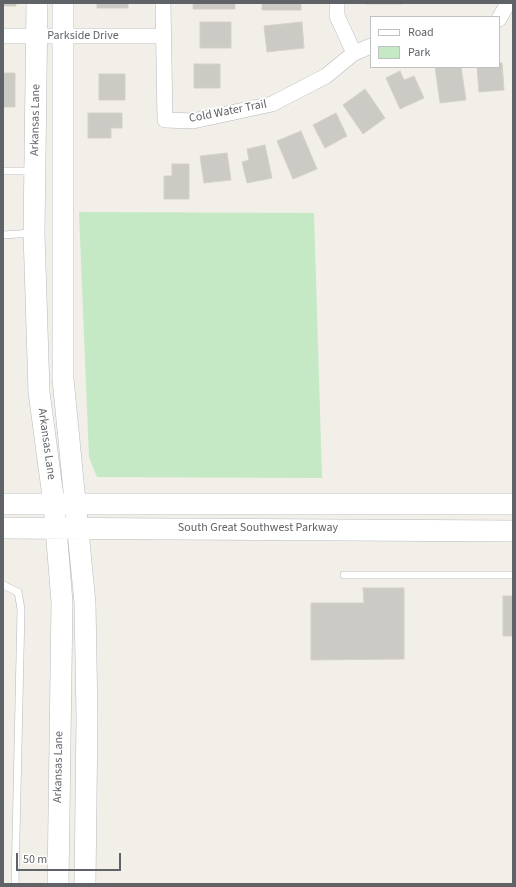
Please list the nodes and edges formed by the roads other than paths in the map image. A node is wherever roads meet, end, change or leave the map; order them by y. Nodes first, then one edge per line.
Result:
1 (37, 3) edge
2 (63, 3) edge
3 (163, 3) edge
4 (337, 3) edge
5 (508, 3) edge
6 (500, 17) edge
7 (3, 36) edge
8 (37, 36) junction
9 (62, 36) junction
10 (163, 36) junction
11 (370, 46) edge
12 (354, 53) junction
13 (3, 171) edge
14 (35, 171) junction
15 (34, 233) junction
16 (3, 235) edge
17 (3, 504) edge
18 (54, 504) junction
19 (76, 504) junction
20 (336, 504) junction
21 (513, 504) edge
22 (56, 527) junction
23 (78, 527) junction
24 (3, 528) edge
25 (336, 529) junction
26 (513, 531) edge
27 (344, 575) dead end
28 (513, 575) edge
29 (3, 585) edge
30 (15, 884) edge
31 (58, 884) edge
32 (85, 884) edge

1 - 8 main road, Arkansas Lane
2 - 9 main road, Arkansas Lane
3 - 10 street
4 - 12 street
5 - 6 street
7 - 8 street, Parkside Drive
8 - 9 street, Parkside Drive
8 - 14 main road, Arkansas Lane
9 - 10 street, Parkside Drive
9 - 19 main road, Arkansas Lane
10 - 12 street, Cold Water Trail
11 - 12 street, Cold Water Trail
13 - 14 lane
14 - 15 main road, Arkansas Lane
15 - 16 lane
15 - 18 main road, Arkansas Lane
17 - 18 main road, South Great Southwest Parkway
18 - 19 main road, South Great Southwest Parkway
18 - 22 main road, Arkansas Lane
19 - 20 main road, South Great Southwest Parkway
19 - 23 main road, Arkansas Lane
20 - 21 main road, South Great Southwest Parkway
20 - 25 main road
22 - 23 main road, South Great Southwest Parkway
22 - 24 main road, South Great Southwest Parkway
22 - 31 main road, Arkansas Lane
23 - 25 main road, South Great Southwest Parkway
23 - 32 main road, Arkansas Lane
25 - 26 main road, South Great Southwest Parkway
27 - 28 lane
29 - 30 lane

